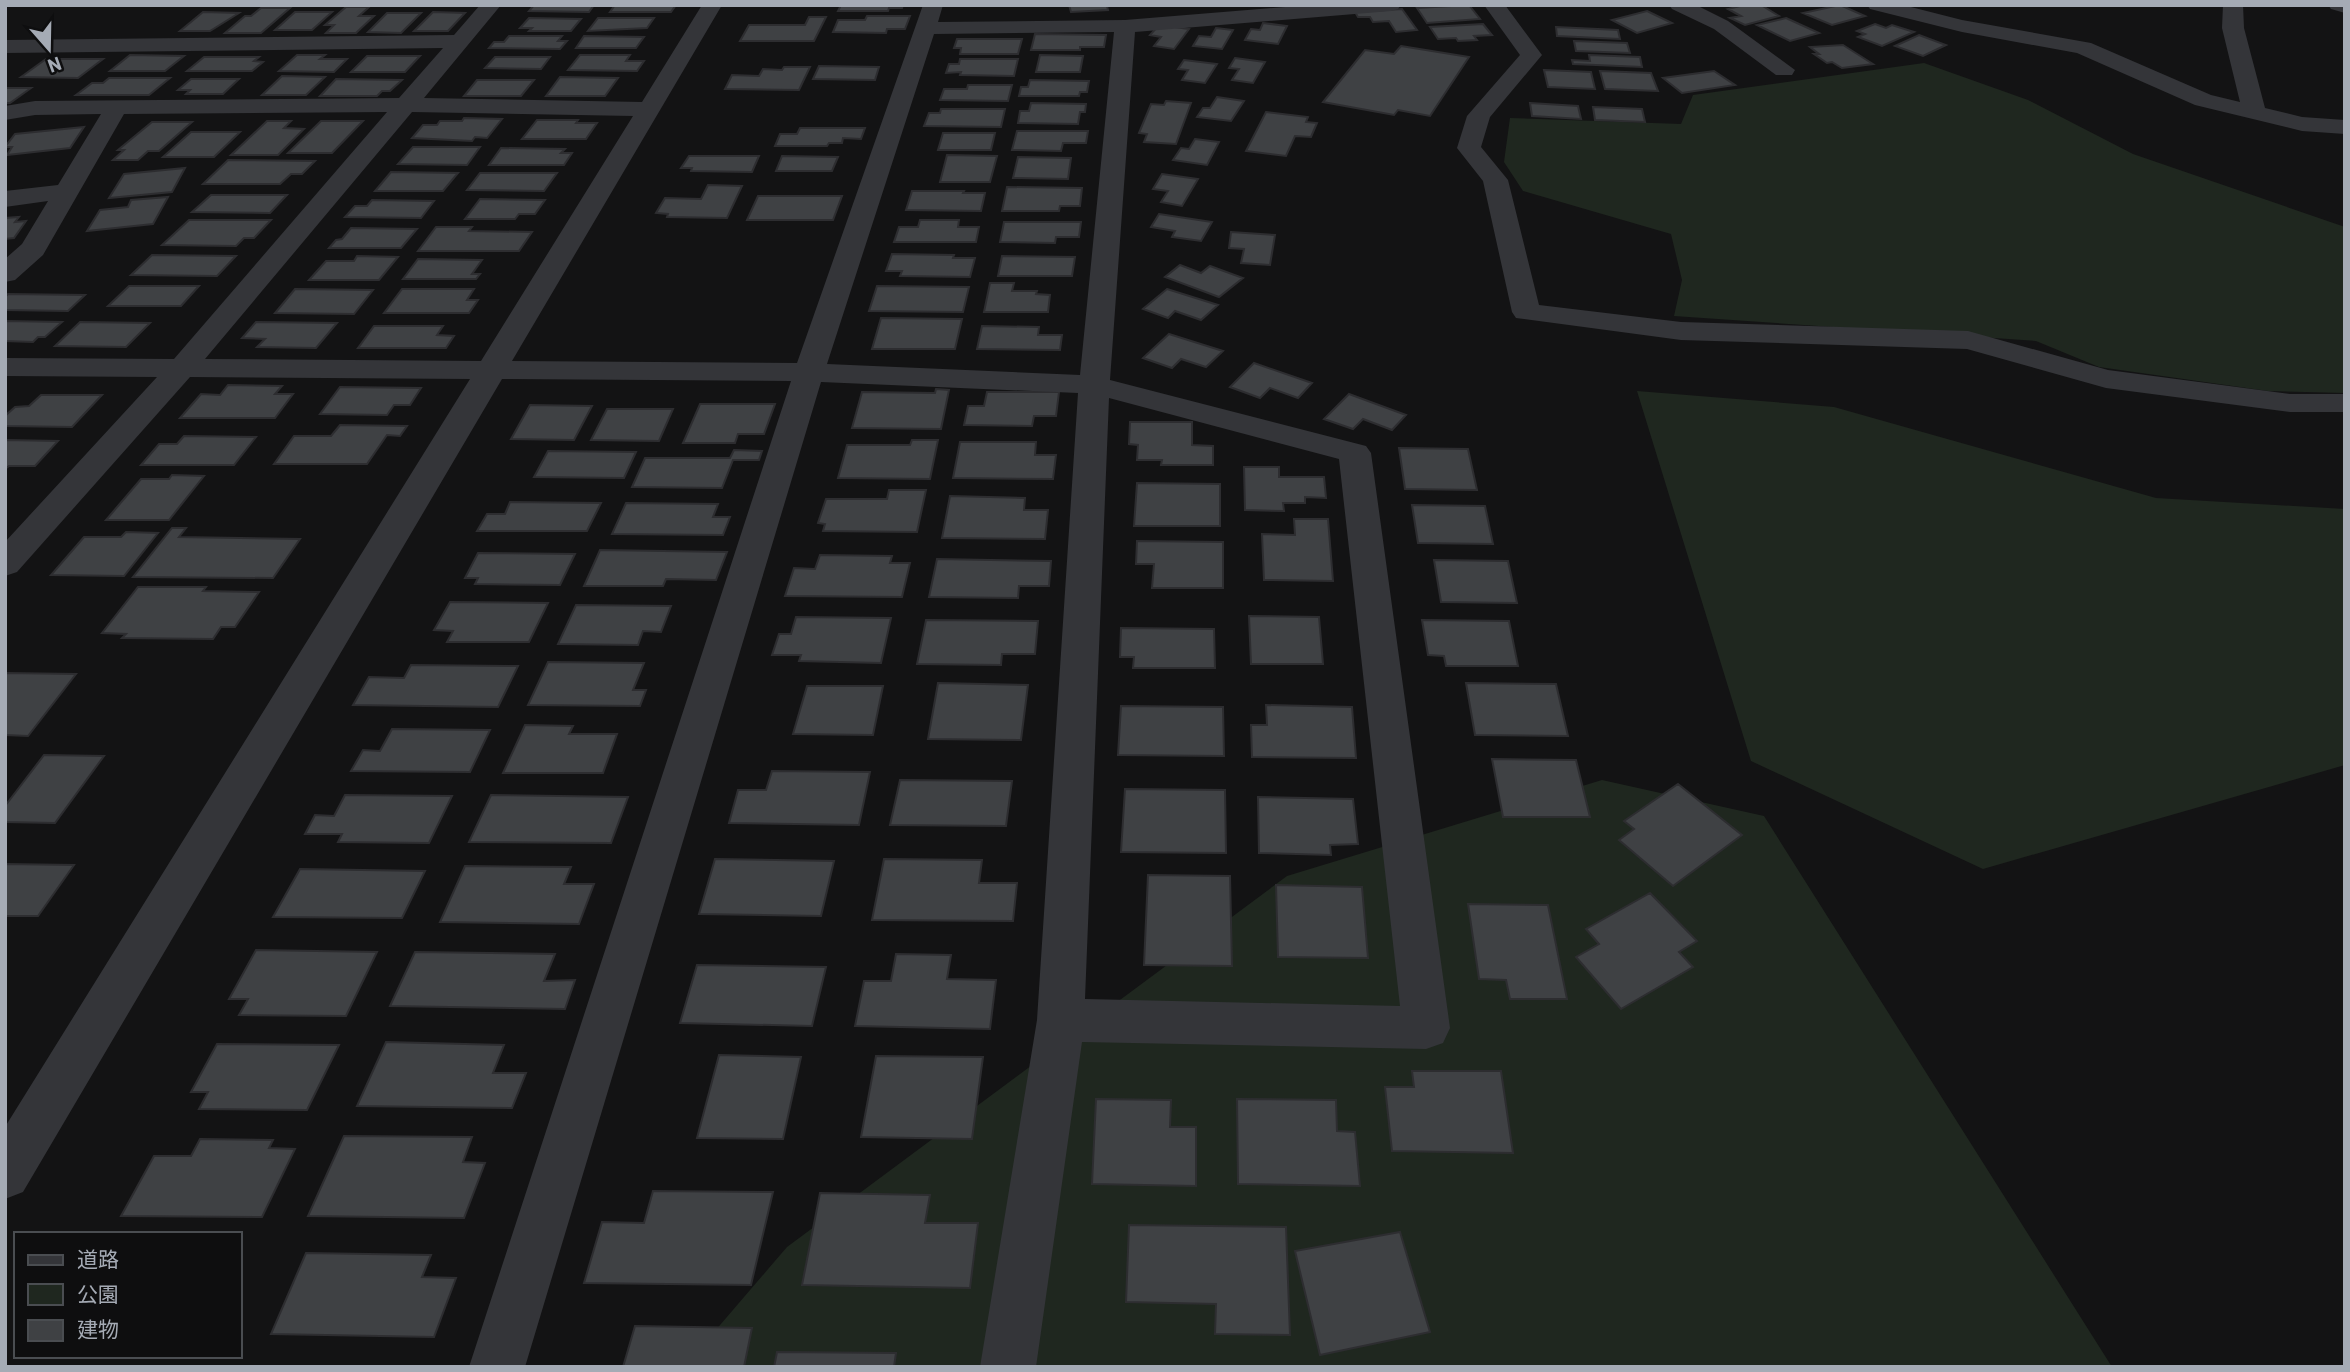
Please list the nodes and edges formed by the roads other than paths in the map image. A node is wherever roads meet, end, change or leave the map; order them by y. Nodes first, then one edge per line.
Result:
1 (491, 5) edge
2 (712, 5) edge
3 (1391, 5) edge
4 (1494, 5) edge
5 (1679, 5) edge
6 (1877, 5) edge
7 (2233, 5) edge
8 (2338, 5) edge
9 (2345, 7) edge
10 (930, 17) edge
11 (1125, 26) junction
12 (460, 41) junction
13 (5, 47) edge
14 (1784, 70) dead end
15 (406, 106) junction
16 (117, 107) junction
17 (650, 109) junction
18 (2253, 112) junction
19 (5, 113) edge
20 (2345, 127) edge
21 (68, 191) junction
22 (5, 199) edge
23 (5, 274) edge
24 (5, 367) edge
25 (182, 368) junction
26 (495, 369) junction
27 (809, 372) junction
28 (1094, 385) junction
29 (2345, 403) edge
30 (5, 564) edge
31 (1061, 1020) junction
32 (5, 1174) edge
33 (497, 1367) edge
34 (1008, 1367) edge

1 - 12 street
2 - 17 street
3 - 11 street
4 - 29 street
5 - 14 street
6 - 18 street
7 - 18 street
8 - 9 street
10 - 11 street
10 - 27 street
11 - 28 street
12 - 13 street
12 - 15 street
15 - 16 street
15 - 17 street
15 - 25 street
16 - 19 street
16 - 21 street
17 - 26 street
18 - 20 street
21 - 22 street
21 - 23 street
24 - 25 street
25 - 26 street
25 - 30 street
26 - 27 street
26 - 32 street
27 - 28 street
27 - 33 street
28 - 31 street
28 - 31 street
31 - 34 street

